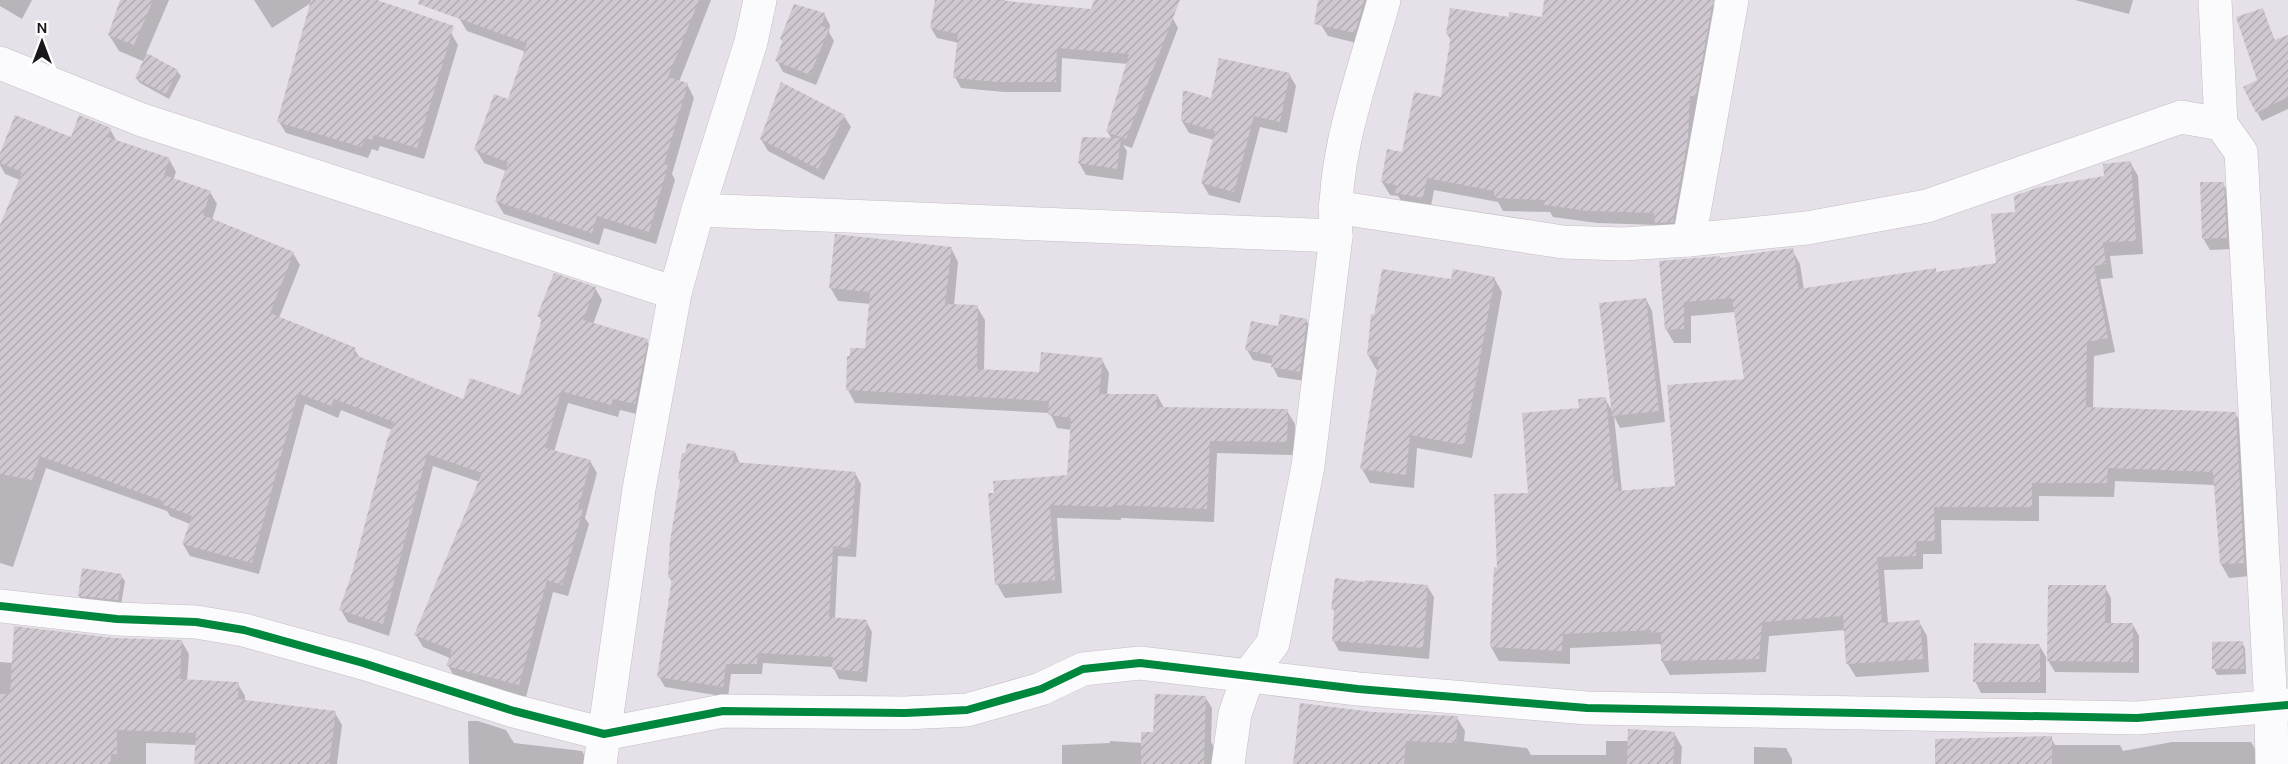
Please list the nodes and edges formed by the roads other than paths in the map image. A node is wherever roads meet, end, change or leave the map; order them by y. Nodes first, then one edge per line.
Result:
1 (760, 0) edge
2 (1384, 0) edge
3 (1732, 0) edge
4 (2215, 0) edge
5 (0, 63) edge
6 (2222, 124) junction
7 (698, 210) junction
8 (1335, 221) junction
9 (1689, 240) junction
10 (675, 293) junction
11 (0, 606) edge
12 (1248, 676) junction
13 (2279, 706) edge
14 (602, 749) edge
15 (1228, 764) edge
16 (2272, 764) edge

1 - 7 street
2 - 8 street
3 - 9 street
4 - 6 street
5 - 10 street
6 - 9 street
6 - 13 street
7 - 8 street
7 - 10 street
8 - 9 street
8 - 12 street
10 - 14 street
11 - 14 street
12 - 13 street
12 - 14 street
12 - 15 street
13 - 16 street

